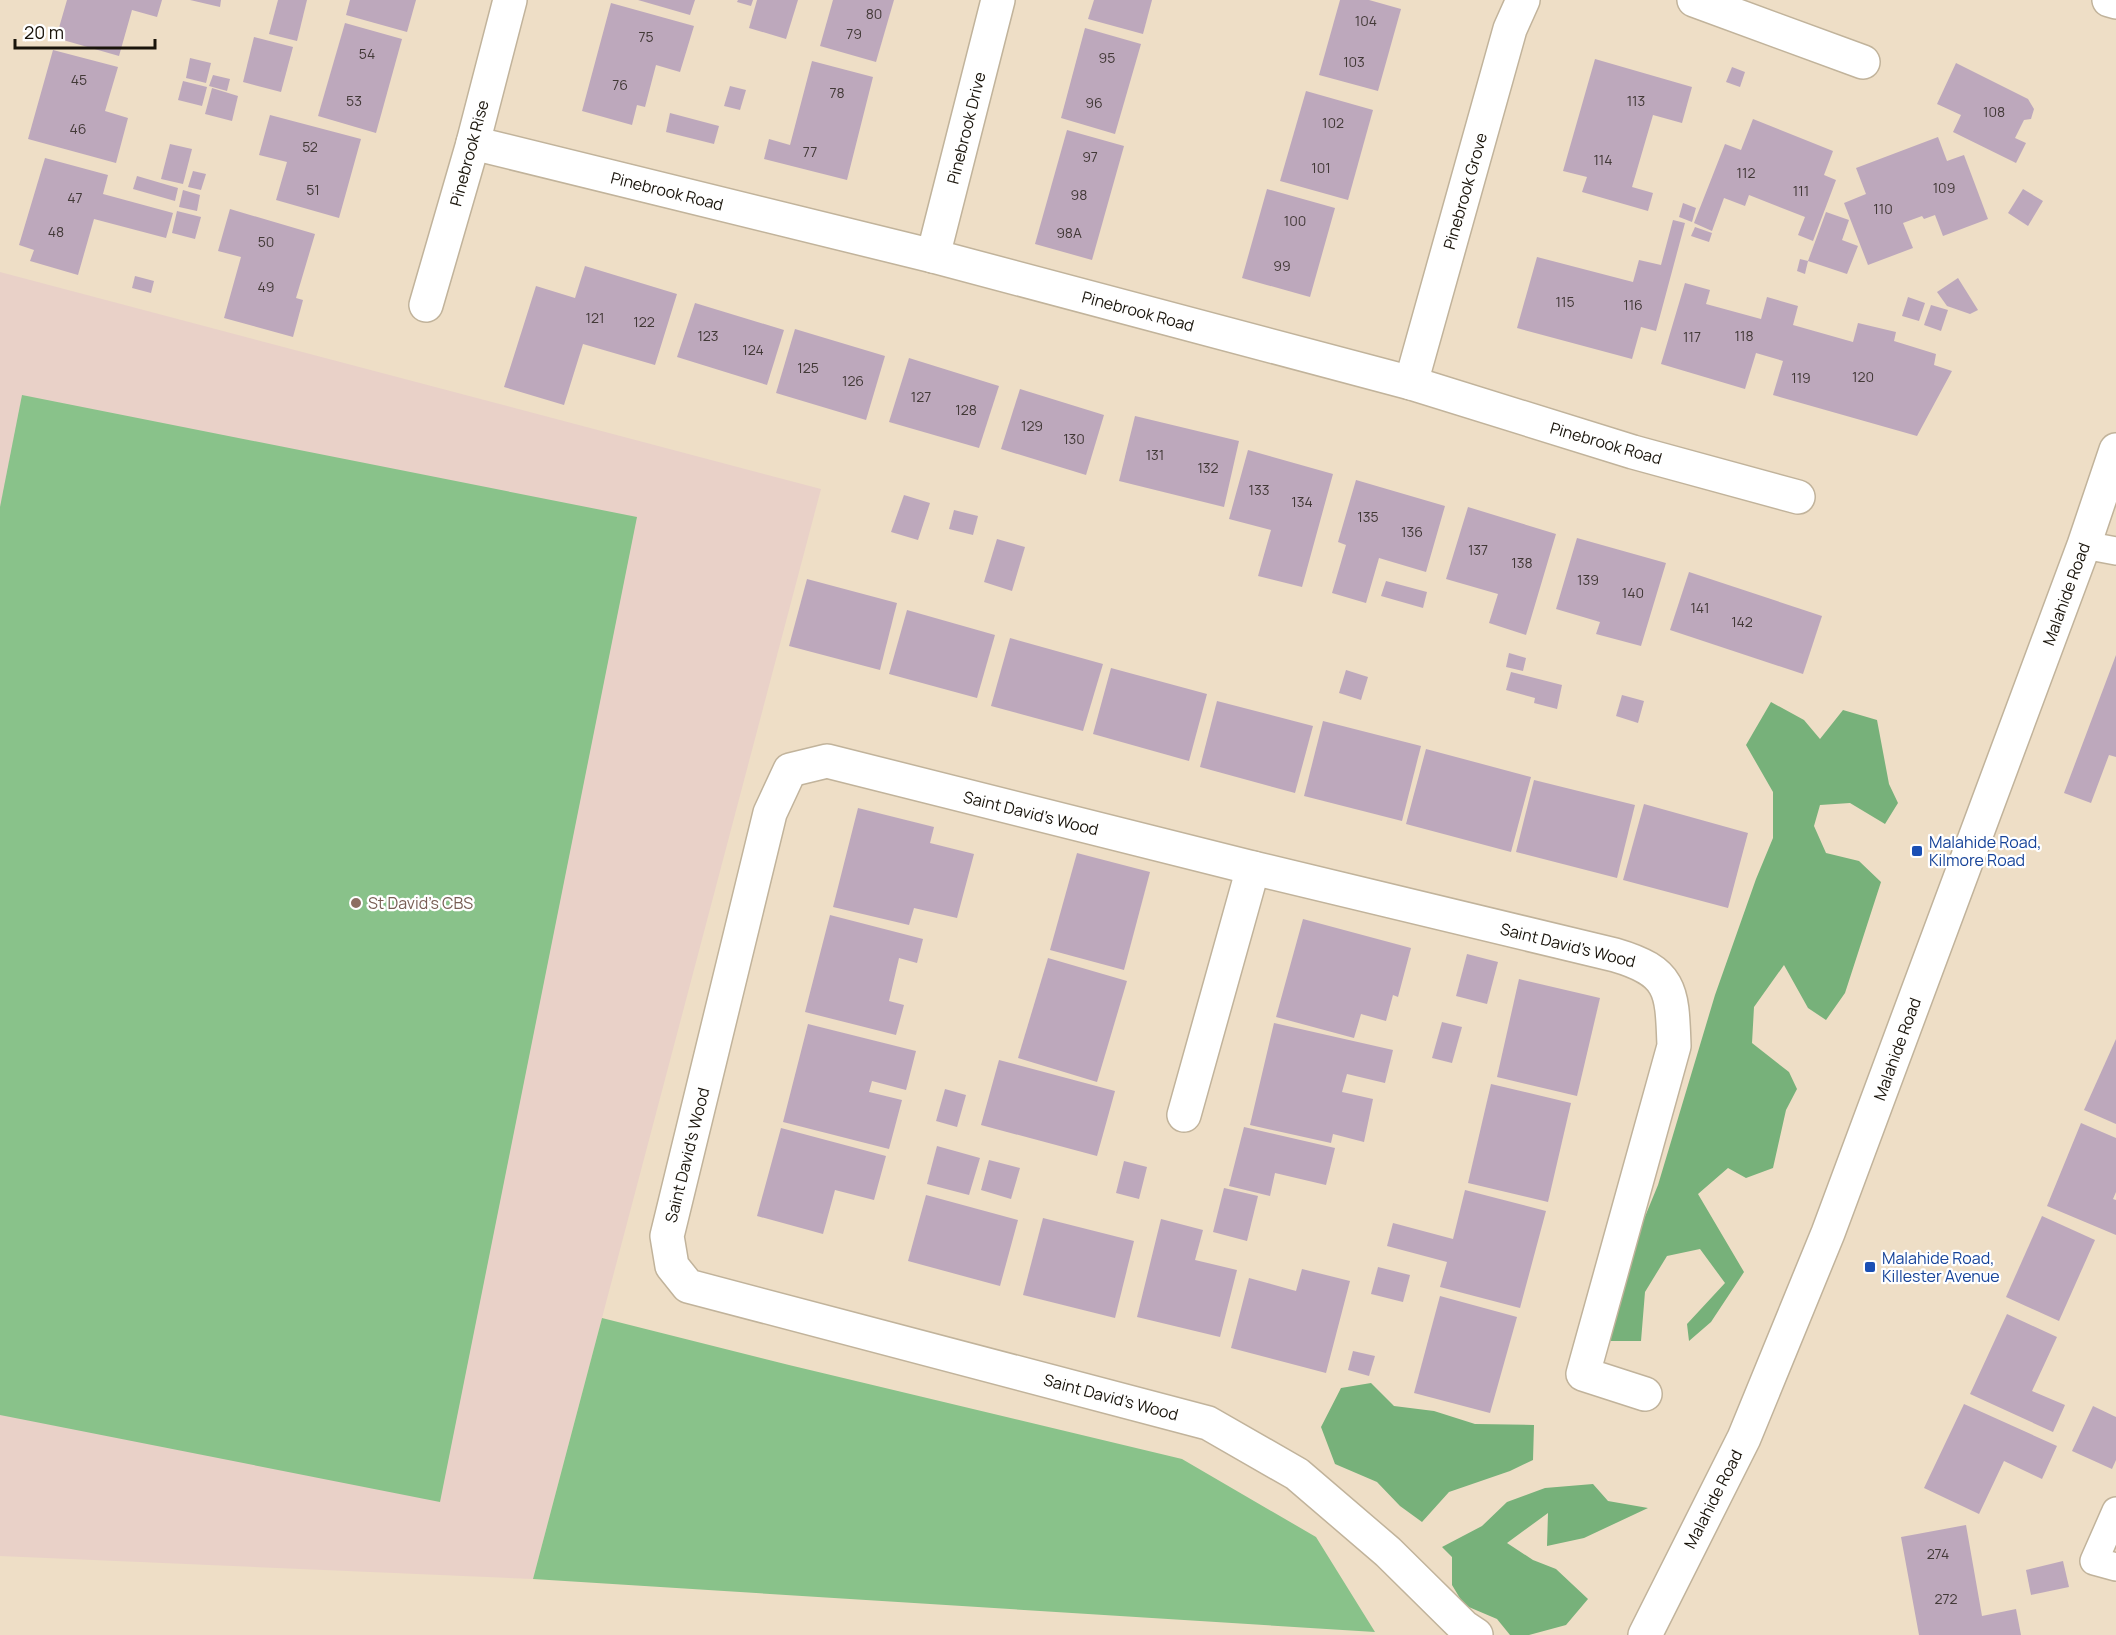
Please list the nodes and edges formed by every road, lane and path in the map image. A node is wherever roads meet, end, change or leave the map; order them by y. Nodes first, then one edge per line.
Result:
1 (510, 0) edge
2 (998, 0) edge
3 (1523, 0) edge
4 (1694, 0) edge
5 (2109, 0) edge
6 (2116, 2) edge
7 (1863, 62) dead end
8 (473, 142) junction
9 (933, 256) junction
10 (426, 305) dead end
11 (1411, 383) junction
12 (2116, 450) edge
13 (1798, 497) dead end
14 (2084, 545) junction
15 (2116, 551) edge
16 (1253, 868) junction
17 (1184, 1115) dead end
18 (1645, 1394) dead end
19 (2116, 1511) edge
20 (2116, 1567) edge
21 (1476, 1635) edge
22 (1645, 1635) edge

1 - 8 street, Pinebrook Rise
2 - 9 street, Pinebrook Drive
3 - 11 street, Pinebrook Grove
4 - 7 street
5 - 6 street
8 - 9 street, Pinebrook Road
8 - 10 street, Pinebrook Rise
9 - 11 street, Pinebrook Road
11 - 13 street, Pinebrook Road
12 - 14 street, Malahide Road
14 - 15 lane
14 - 22 street, Malahide Road
16 - 17 street
16 - 18 street, Saint David's Wood
16 - 21 street, Saint David's Wood
19 - 20 lane

